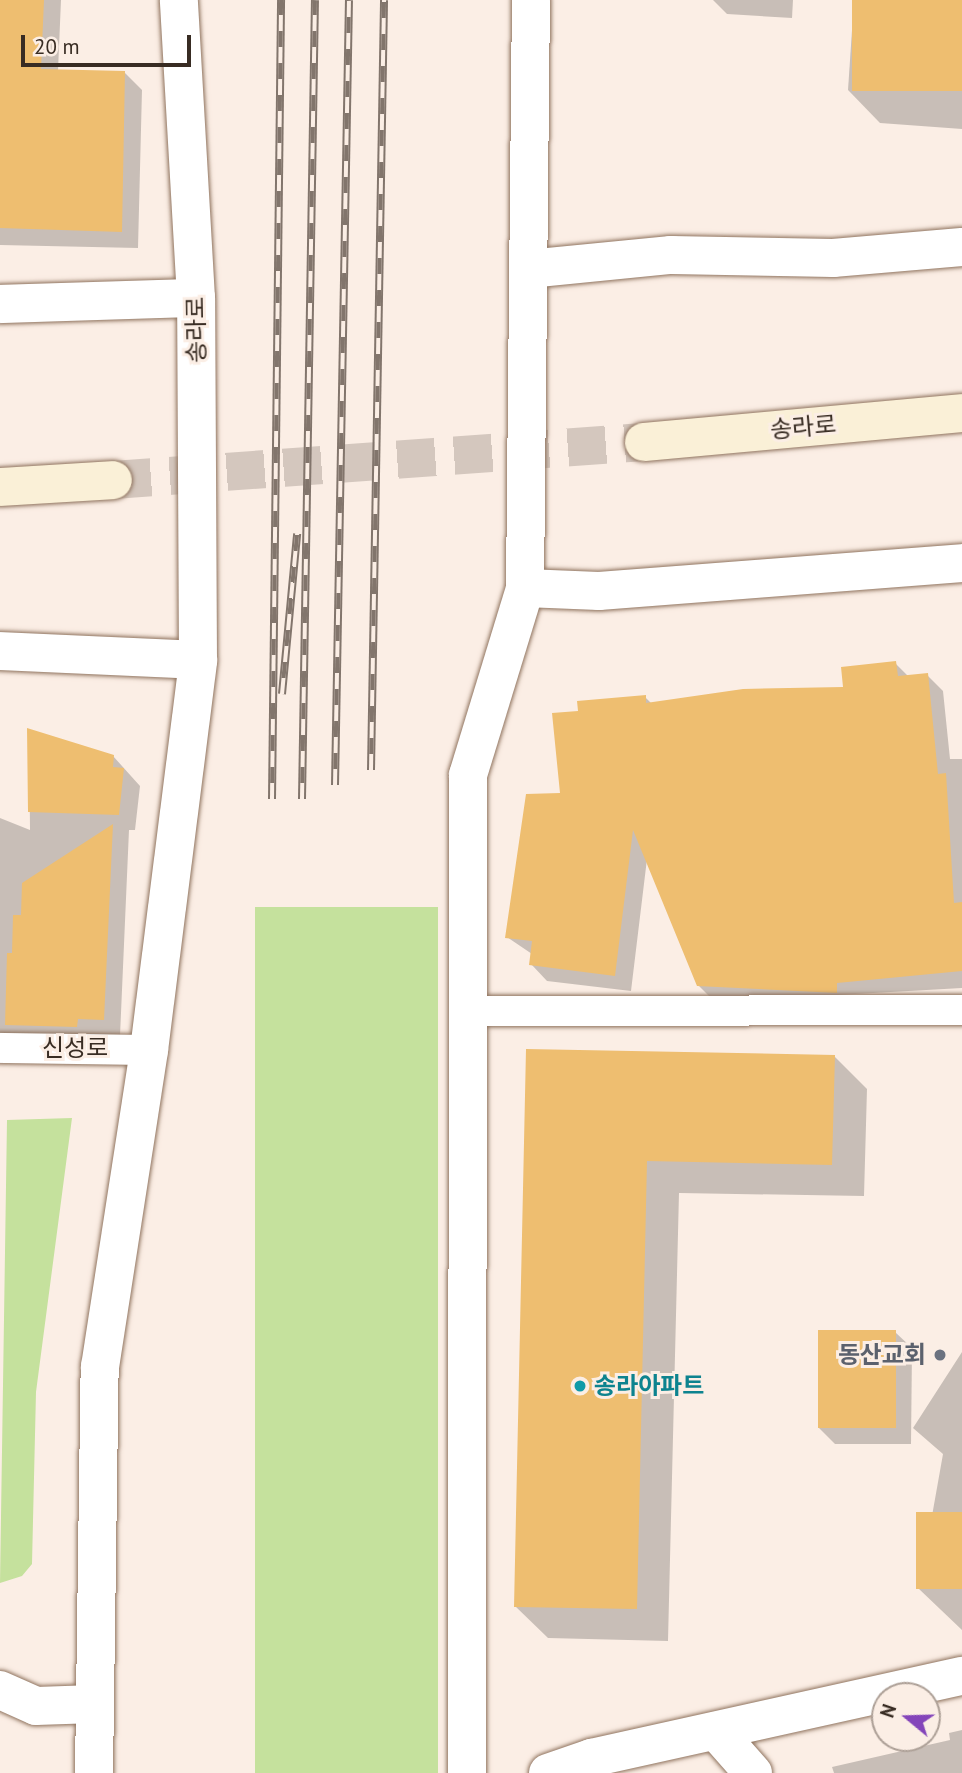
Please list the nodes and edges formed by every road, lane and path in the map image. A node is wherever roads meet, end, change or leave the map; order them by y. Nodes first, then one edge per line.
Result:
1 (179, 0) edge
2 (531, 0) edge
3 (962, 247) edge
4 (528, 269) junction
5 (196, 298) junction
6 (0, 304) edge
7 (962, 413) edge
8 (644, 442) tunnel mouth
9 (113, 480) tunnel mouth
10 (0, 487) edge
11 (962, 563) edge
12 (525, 588) junction
13 (0, 651) edge
14 (198, 660) junction
15 (962, 1010) edge
16 (468, 1011) junction
17 (0, 1048) edge
18 (149, 1050) junction
19 (962, 1676) edge
20 (0, 1690) edge
21 (95, 1704) junction
22 (716, 1731) junction
23 (94, 1773) edge
24 (467, 1773) edge
25 (548, 1773) edge
26 (753, 1773) edge

1 - 5 street, 송라로
2 - 4 street
3 - 4 street
4 - 12 street
5 - 6 street
5 - 14 street, 송라로
7 - 8 main road, 송라로
9 - 10 main road
11 - 12 street
12 - 16 street
13 - 14 street
14 - 18 street, 송라로
15 - 16 lane
16 - 24 street
17 - 18 lane, 신성로
18 - 21 street, 송라로
19 - 22 street
20 - 21 street
21 - 23 street, 송라로
22 - 25 street
22 - 26 street

